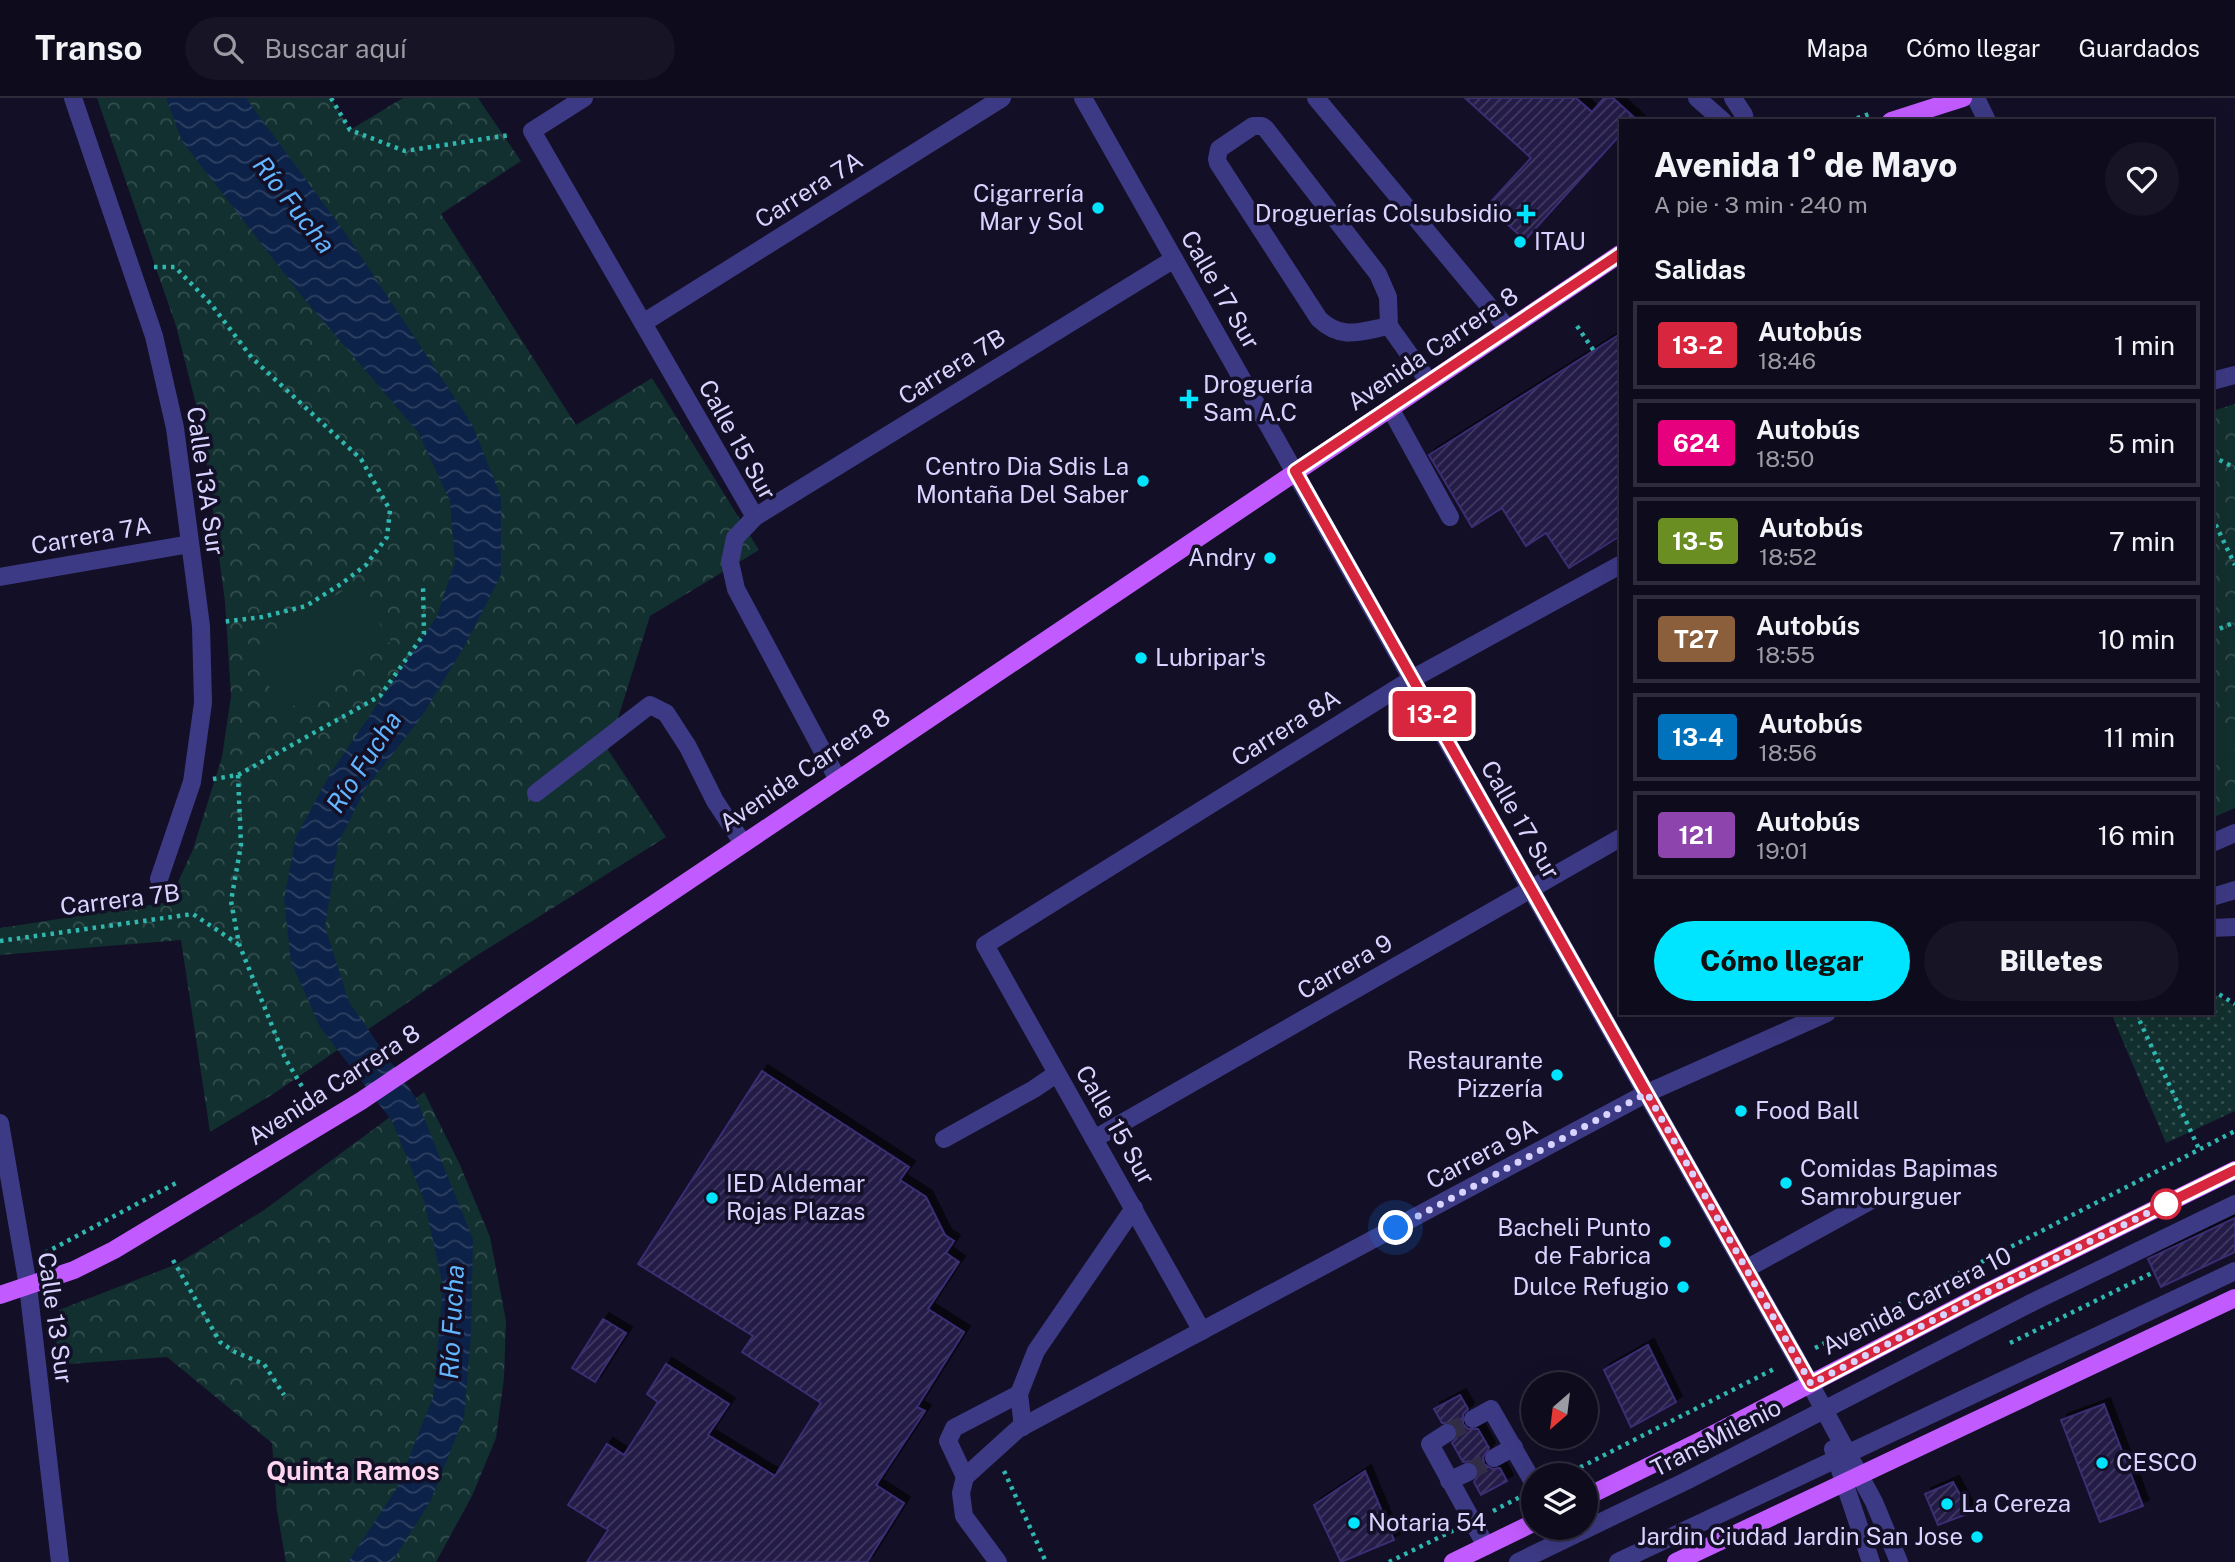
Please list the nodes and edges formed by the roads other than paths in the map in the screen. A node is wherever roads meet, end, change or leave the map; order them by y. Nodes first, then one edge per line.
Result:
1 (73, 98) edge
2 (584, 98) edge
3 (1002, 98) edge
4 (1083, 98) edge
5 (1316, 98) edge
6 (1697, 98) edge
7 (1733, 98) edge
8 (1963, 98) edge
9 (1976, 98) edge
10 (1721, 119) edge
11 (1745, 119) edge
12 (1897, 119) edge
13 (1985, 119) edge
14 (1619, 255) edge
15 (1174, 259) junction
16 (643, 323) junction
17 (1389, 326) junction
18 (1508, 329) junction
19 (2235, 375) edge
20 (2214, 380) edge
21 (1429, 382) junction
22 (1390, 408) junction
23 (1295, 471) junction
24 (755, 517) junction
25 (1450, 517) dead end
26 (190, 544) junction
27 (1619, 566) edge
28 (0, 577) edge
29 (1412, 679) junction
30 (837, 779) junction
31 (536, 793) dead end
32 (2235, 833) edge
33 (1619, 839) edge
34 (743, 842) junction
35 (2214, 842) edge
36 (159, 879) dead end
37 (1532, 889) junction
38 (2235, 890) edge
39 (2214, 896) edge
40 (2235, 927) edge
41 (2214, 928) edge
42 (985, 945) joint
43 (1822, 1015) edge
44 (1056, 1074) junction
45 (1647, 1093) junction
46 (0, 1123) edge
47 (944, 1139) dead end
48 (1094, 1139) junction
49 (2235, 1170) edge
50 (1875, 1198) dead end
51 (2235, 1204) edge
52 (1134, 1208) junction
53 (1746, 1269) junction
54 (2235, 1271) edge
55 (28, 1286) junction
56 (0, 1295) edge
57 (2235, 1298) edge
58 (1202, 1331) junction
59 (1811, 1384) junction
60 (1019, 1394) junction
61 (1822, 1411) junction
62 (1473, 1419) tunnel mouth
63 (1020, 1428) junction
64 (1447, 1433) tunnel mouth
65 (1514, 1447) junction
66 (1842, 1456) junction
67 (1494, 1458) tunnel mouth
68 (1523, 1463) edge
69 (1468, 1472) tunnel mouth
70 (965, 1476) junction
71 (1852, 1479) junction
72 (1449, 1481) junction
73 (1598, 1491) edge
74 (1521, 1529) edge
75 (1486, 1546) junction
76 (60, 1562) edge
77 (998, 1562) edge
78 (1453, 1562) edge
79 (1518, 1562) edge
80 (1619, 1562) edge
81 (1676, 1562) edge
82 (1871, 1562) edge
83 (1899, 1562) edge

1 - 26 street, Calle 13A Sur
2 - 16 street, Calle 15 Sur
3 - 16 street, Carrera 7A
4 - 15 street, Calle 17 Sur
5 - 18 street
6 - 10 street
7 - 11 street
8 - 12 main road
9 - 13 street
14 - 18 main road, Avenida Carrera 8
15 - 23 street, Calle 17 Sur
15 - 24 street, Carrera 7B
16 - 24 street, Calle 15 Sur
17 - 17 street
17 - 21 street
18 - 21 main road, Avenida Carrera 8
19 - 20 street
21 - 22 main road, Avenida Carrera 8
22 - 23 main road, Avenida Carrera 8
22 - 25 street
23 - 29 street, Calle 17 Sur
23 - 30 main road, Avenida Carrera 8
24 - 30 street, Calle 15 Sur
26 - 28 street, Carrera 7A
26 - 36 street, Calle 13A Sur
27 - 29 street, Carrera 8A
29 - 37 street, Calle 17 Sur
29 - 42 street, Carrera 8A
30 - 34 main road, Avenida Carrera 8
31 - 34 street
32 - 35 street
33 - 37 street, Carrera 9
34 - 55 main road, Avenida Carrera 8
37 - 45 street, Calle 17 Sur
37 - 48 street, Carrera 9
38 - 39 street
40 - 41 street
42 - 44 street, Calle 15 Sur
43 - 45 street, Carrera 9A
44 - 47 street
44 - 48 street, Calle 15 Sur
45 - 53 street, Calle 17 Sur
45 - 58 street, Carrera 9A
46 - 55 street, Calle 13 Sur
48 - 52 street, Calle 15 Sur
49 - 59 main road, Avenida Carrera 10
50 - 53 street
51 - 61 street, TransMilenio
52 - 58 street, Calle 15 Sur
52 - 60 street
53 - 59 street, Calle 17 Sur
54 - 66 street
55 - 56 main road, Avenida Carrera 8
55 - 76 street, Calle 13 Sur
57 - 71 main road
58 - 63 street, Carrera 9A
59 - 61 street, Calle 17 Sur
59 - 73 main road, Avenida Carrera 10
60 - 63 street
60 - 70 street
61 - 66 street, Calle 17 Sur
61 - 79 street, TransMilenio
62 - 65 street
63 - 70 street, Carrera 9A
64 - 72 street
65 - 67 street
65 - 68 street
66 - 71 street, Calle 17 Sur
66 - 80 street
69 - 72 street
70 - 77 street
71 - 81 main road
71 - 82 street, Calle 17 Sur
71 - 83 street, Calle 17 Sur
72 - 75 street
74 - 75 main road
75 - 78 main road

